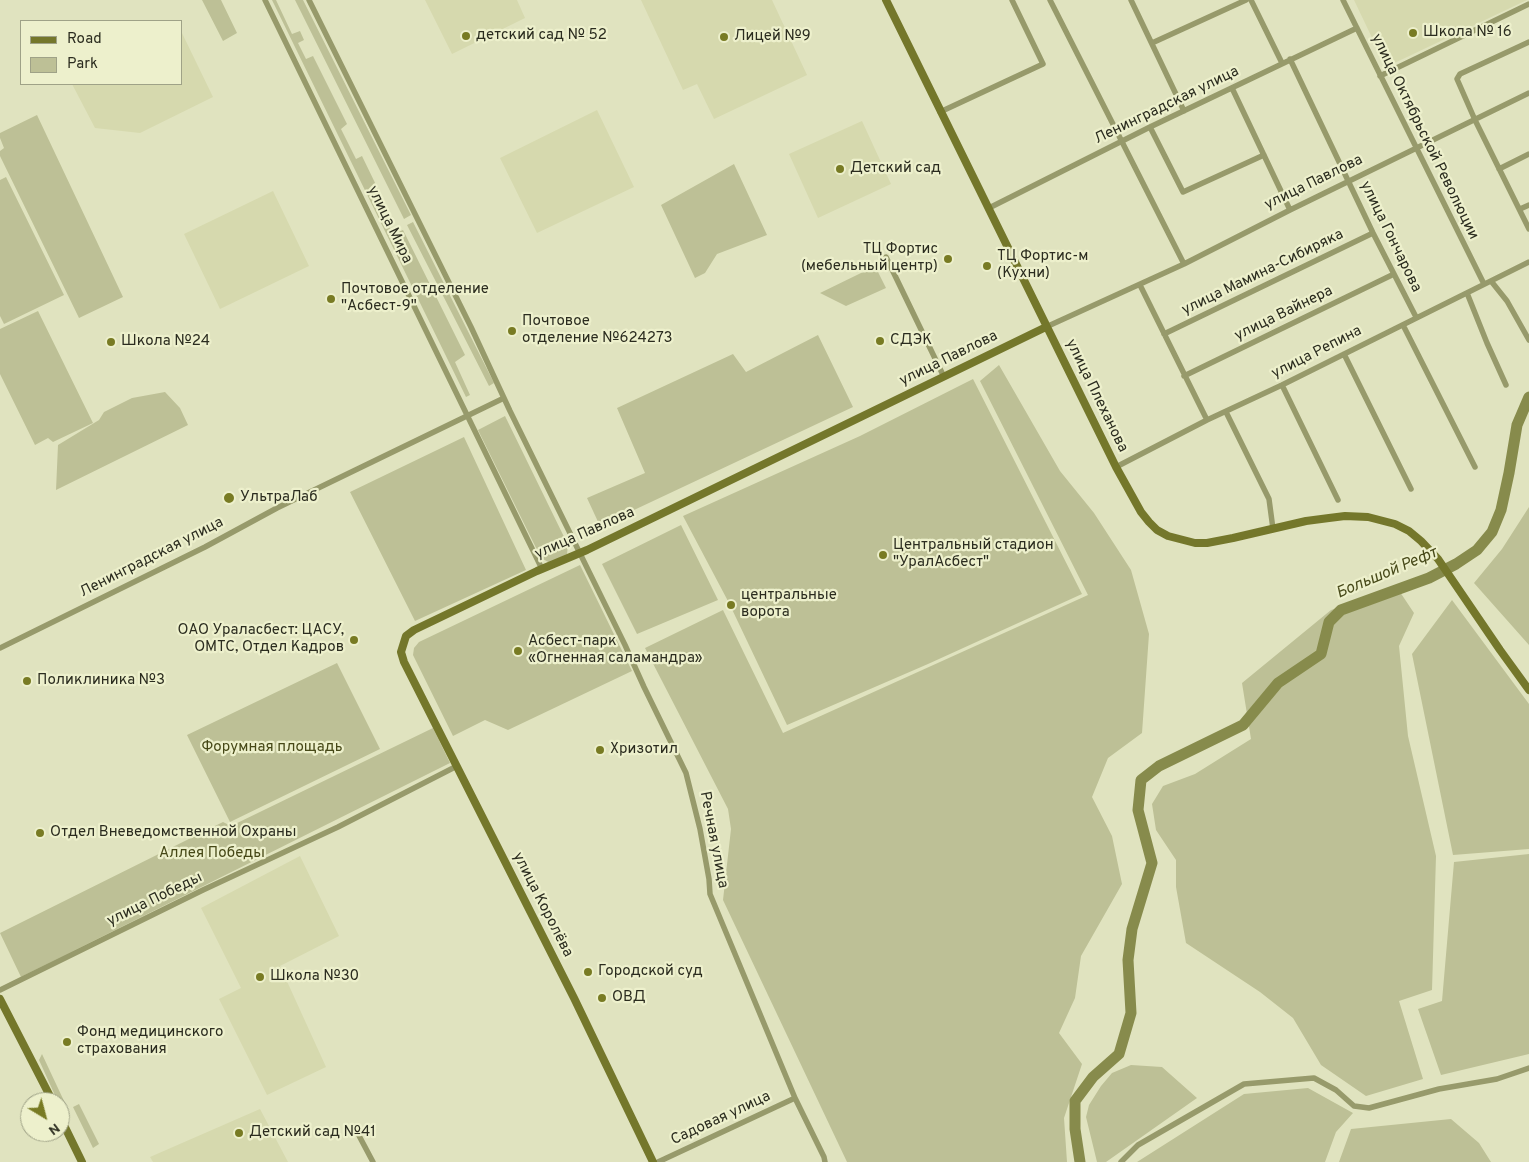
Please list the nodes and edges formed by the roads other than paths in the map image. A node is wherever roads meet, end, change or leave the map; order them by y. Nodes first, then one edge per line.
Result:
1 (265, 0) edge
2 (309, 0) edge
3 (886, 0) edge
4 (1012, 0) edge
5 (1050, 0) edge
6 (1131, 0) edge
7 (1246, 0) edge
8 (1251, 0) edge
9 (1343, 0) edge
10 (1529, 4) edge
11 (1357, 28) junction
12 (1529, 42) edge
13 (1152, 43) junction
14 (1290, 59) junction
15 (1282, 63) junction
16 (1380, 76) junction
17 (1232, 88) junction
18 (1529, 93) edge
19 (1184, 111) junction
20 (940, 112) junction
21 (1475, 120) junction
22 (1150, 127) junction
23 (1121, 142) junction
24 (1416, 148) junction
25 (1529, 154) edge
26 (1264, 155) junction
27 (1499, 169) junction
28 (1349, 182) junction
29 (1529, 205) edge
30 (989, 208) junction
31 (1290, 210) junction
32 (1520, 210) junction
33 (1529, 229) edge
34 (1373, 233) junction
35 (886, 257) dead end
36 (1529, 262) edge
37 (1184, 264) junction
38 (1394, 274) junction
39 (1491, 281) junction
40 (1484, 284) junction
41 (1140, 285) junction
42 (1467, 293) junction
43 (1416, 317) junction
44 (1403, 324) junction
45 (1046, 327) junction
46 (1164, 334) junction
47 (1529, 340) edge
48 (1344, 354) junction
49 (1184, 376) junction
50 (944, 377) junction
51 (1282, 385) junction
52 (1506, 385) dead end
53 (504, 398) junction
54 (1226, 412) junction
55 (467, 417) junction
56 (1207, 420) junction
57 (1475, 466) dead end
58 (1116, 467) junction
59 (1411, 489) dead end
60 (1338, 500) dead end
61 (1273, 529) junction
62 (580, 553) junction
63 (542, 569) junction
64 (0, 648) edge
65 (404, 662) joint
66 (1529, 690) edge
67 (456, 766) junction
68 (0, 990) edge
69 (0, 998) edge
70 (1529, 1068) edge
71 (47, 1092) edge
72 (795, 1098) junction
73 (356, 1130) dead end
74 (70, 1137) edge
75 (82, 1162) edge
76 (373, 1162) edge
77 (653, 1162) edge
78 (658, 1162) edge
79 (825, 1162) edge
80 (1121, 1162) edge

1 - 55 street, улица Мира
2 - 53 street, улица Мира
3 - 20 street, улица Плеханова
4 - 20 street
5 - 23 street
6 - 13 street
7 - 13 street
8 - 15 street
9 - 11 street, улица Октябрьской Революции
10 - 16 street
11 - 14 street, Ленинградская улица
11 - 16 street, улица Октябрьской Революции
12 - 21 street
13 - 19 street
14 - 15 street, Ленинградская улица
14 - 28 street, улица Гончарова
15 - 17 street, Ленинградская улица
16 - 24 street, улица Октябрьской Революции
17 - 19 street, Ленинградская улица
17 - 26 street
18 - 21 street, улица Павлова
19 - 22 street, Ленинградская улица
20 - 30 street, улица Плеханова
21 - 24 street, улица Павлова
21 - 27 street
22 - 23 street, Ленинградская улица
22 - 26 street
23 - 30 street, Ленинградская улица
23 - 37 street
24 - 28 street, улица Павлова
24 - 40 street, улица Октябрьской Революции
25 - 27 street
26 - 31 street
27 - 32 street
28 - 31 street, улица Павлова
28 - 34 street, улица Гончарова
29 - 32 street
30 - 45 street, улица Плеханова
31 - 37 street, улица Павлова
32 - 33 street
34 - 38 street, улица Гончарова
34 - 46 street, улица Мамина-Сибиряка
35 - 50 street
36 - 39 street, улица Репина
37 - 41 street, улица Павлова
38 - 43 street, улица Гончарова
38 - 49 street, улица Вайнера
39 - 40 street, улица Репина
39 - 47 street
40 - 42 street, улица Репина
41 - 45 street, улица Павлова
41 - 46 street
42 - 43 street, улица Репина
42 - 52 street
43 - 44 street, улица Репина
44 - 48 street, улица Репина
44 - 57 street
45 - 50 street, улица Павлова
45 - 58 street, улица Плеханова
46 - 49 street
48 - 51 street, улица Репина
48 - 59 street
49 - 56 street
50 - 62 street, улица Павлова
51 - 54 street, улица Репина
51 - 60 street
53 - 55 street, Ленинградская улица
53 - 62 street, улица Мира
54 - 56 street, улица Репина
54 - 61 street
55 - 63 street, улица Мира
55 - 64 street, Ленинградская улица
56 - 58 street, улица Репина
58 - 61 street, улица Плеханова
61 - 66 street, улица Плеханова
62 - 63 street, улица Павлова
62 - 72 street, Речная улица
63 - 65 street, улица Павлова
65 - 67 street, улица Королёва
67 - 68 street, улица Победы
67 - 77 street, улица Королёва
69 - 71 street
70 - 80 street
72 - 78 street, Садовая улица
72 - 79 street, Речная улица
73 - 76 street
74 - 75 street

